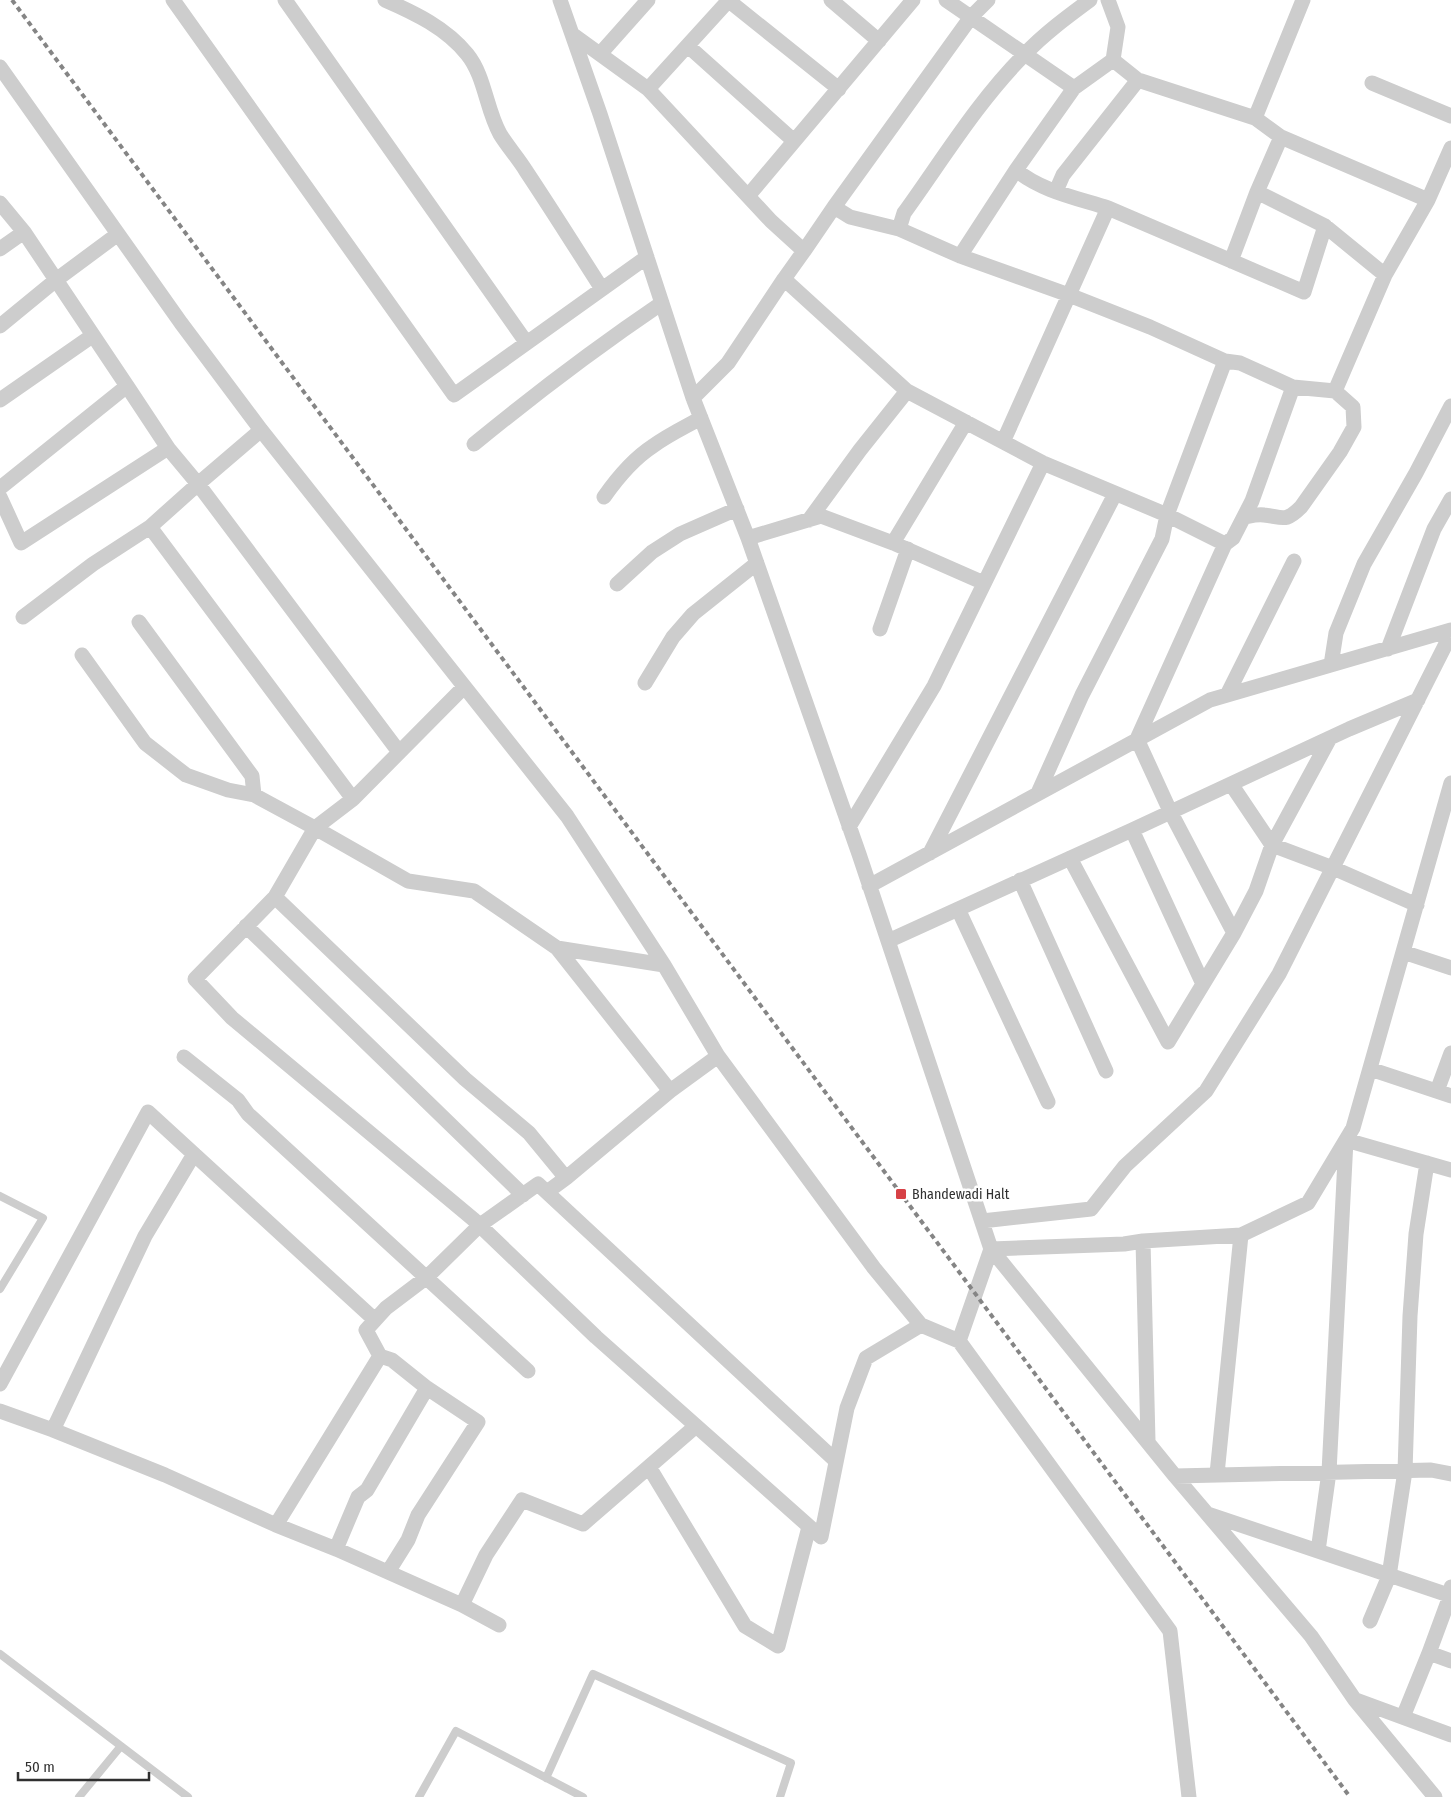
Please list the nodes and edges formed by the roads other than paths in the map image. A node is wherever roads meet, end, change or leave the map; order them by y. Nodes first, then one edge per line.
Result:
1 (172, 0) edge
2 (285, 0) edge
3 (385, 0) edge
4 (560, 0) edge
5 (648, 0) edge
6 (729, 0) edge
7 (831, 0) edge
8 (913, 0) edge
9 (946, 0) edge
10 (988, 0) edge
11 (1090, 0) edge
12 (1108, 0) edge
13 (1303, 0) edge
14 (971, 17) junction
15 (572, 34) junction
16 (879, 40) junction
17 (688, 46) junction
18 (600, 54) junction
19 (1025, 54) junction
20 (1112, 60) junction
21 (0, 67) edge
22 (1138, 80) junction
23 (1372, 83) dead end
24 (1074, 88) junction
25 (648, 89) junction
26 (839, 89) junction
27 (1451, 116) edge
28 (1255, 118) junction
29 (1281, 137) junction
30 (794, 141) junction
31 (1451, 148) edge
32 (1016, 170) junction
33 (1056, 191) junction
34 (1257, 192) junction
35 (748, 196) junction
36 (1428, 200) junction
37 (0, 203) edge
38 (834, 207) junction
39 (1108, 208) junction
40 (1325, 226) junction
41 (898, 229) junction
42 (24, 232) junction
43 (118, 234) junction
44 (0, 249) edge
45 (804, 251) junction
46 (960, 256) junction
47 (647, 257) junction
48 (1231, 261) junction
49 (1385, 275) junction
50 (784, 279) junction
51 (56, 280) junction
52 (602, 289) junction
53 (1069, 294) junction
54 (662, 303) junction
55 (0, 326) edge
56 (92, 336) junction
57 (526, 342) junction
58 (1225, 361) junction
59 (128, 386) junction
60 (1294, 387) junction
61 (908, 391) junction
62 (1335, 392) junction
63 (693, 398) junction
64 (0, 400) edge
65 (1451, 406) edge
66 (701, 418) junction
67 (966, 422) junction
68 (261, 430) junction
69 (1445, 435) edge
70 (1003, 442) junction
71 (474, 444) dead end
72 (168, 448) junction
73 (1043, 462) junction
74 (198, 484) junction
75 (0, 488) edge
76 (1115, 494) junction
77 (0, 497) edge
78 (604, 497) dead end
79 (1451, 499) edge
80 (737, 509) junction
81 (1167, 514) junction
82 (1244, 518) junction
83 (809, 520) junction
84 (150, 526) junction
85 (748, 538) junction
86 (893, 543) junction
87 (1225, 544) junction
88 (908, 550) junction
89 (1294, 561) dead end
90 (757, 563) junction
91 (984, 583) junction
92 (617, 584) dead end
93 (23, 617) dead end
94 (139, 622) dead end
95 (880, 629) dead end
96 (1451, 632) edge
97 (1388, 648) junction
98 (82, 655) dead end
99 (1331, 665) junction
100 (645, 684) dead end
101 (464, 687) junction
102 (1227, 695) junction
103 (1418, 700) junction
104 (1330, 738) junction
105 (1136, 740) junction
106 (399, 752) junction
107 (1231, 784) junction
108 (1451, 784) edge
109 (1038, 793) junction
110 (254, 795) junction
111 (352, 800) junction
112 (1170, 811) junction
113 (315, 828) junction
114 (850, 828) junction
115 (1132, 830) junction
116 (1272, 846) junction
117 (930, 853) junction
118 (1070, 858) junction
119 (1333, 868) junction
120 (1020, 880) junction
121 (869, 886) junction
122 (275, 896) junction
123 (1417, 905) junction
124 (958, 908) junction
125 (246, 926) junction
126 (1234, 933) junction
127 (888, 940) junction
128 (557, 948) junction
129 (1403, 952) junction
130 (664, 965) junction
131 (1451, 968) edge
132 (1203, 984) junction
133 (1451, 1053) edge
134 (718, 1056) junction
135 (184, 1057) dead end
136 (1370, 1069) junction
137 (1106, 1071) dead end
138 (670, 1091) junction
139 (1444, 1093) edge
140 (1048, 1102) dead end
141 (1346, 1140) junction
142 (194, 1154) junction
143 (1427, 1163) junction
144 (1451, 1170) edge
145 (566, 1178) junction
146 (547, 1192) junction
147 (523, 1195) junction
148 (0, 1196) edge
149 (982, 1221) junction
150 (480, 1225) junction
151 (1241, 1236) junction
152 (1143, 1241) junction
153 (991, 1249) junction
154 (427, 1277) junction
155 (0, 1289) edge
156 (375, 1320) junction
157 (921, 1325) junction
158 (959, 1341) junction
159 (380, 1356) junction
160 (528, 1371) dead end
161 (0, 1384) edge
162 (427, 1388) junction
163 (0, 1411) edge
164 (696, 1426) junction
165 (53, 1430) junction
166 (1148, 1441) junction
167 (836, 1461) junction
168 (649, 1467) junction
169 (1404, 1470) junction
170 (1329, 1472) junction
171 (1217, 1474) dead end
172 (1451, 1474) edge
173 (1175, 1476) junction
174 (1207, 1513) junction
175 (276, 1525) junction
176 (809, 1526) junction
177 (336, 1549) junction
178 (1318, 1551) junction
179 (388, 1572) junction
180 (1389, 1576) junction
181 (1451, 1593) edge
182 (462, 1605) junction
183 (1370, 1621) dead end
184 (499, 1625) dead end
185 (1429, 1653) junction
186 (0, 1654) edge
187 (1451, 1662) edge
188 (1355, 1700) junction
189 (1403, 1717) junction
190 (1451, 1735) edge
191 (121, 1746) junction
192 (546, 1778) junction
193 (79, 1797) edge
194 (188, 1797) edge
195 (419, 1797) edge
196 (583, 1797) edge
197 (780, 1797) edge
198 (1188, 1797) edge
199 (1434, 1797) edge

1 - 57 street
2 - 57 street
3 - 52 street
4 - 15 street
5 - 18 street
6 - 17 street
6 - 26 street
7 - 16 street
8 - 16 street
9 - 14 street
10 - 14 street
11 - 19 street
12 - 20 street
13 - 28 street
14 - 19 street
14 - 38 street
15 - 18 street
15 - 47 street
16 - 26 street
17 - 25 street
17 - 30 street
18 - 25 street
19 - 24 street
19 - 41 street
20 - 22 street
20 - 24 street
21 - 43 street
22 - 28 street
22 - 33 street
23 - 27 street
24 - 32 street
25 - 35 street
26 - 30 street
28 - 29 street
29 - 34 street
29 - 36 street
30 - 35 street
31 - 36 street
32 - 33 street
32 - 46 street
33 - 39 street
34 - 40 street
34 - 48 street
35 - 45 street
36 - 49 street
37 - 42 street
38 - 41 street
38 - 45 street
39 - 48 street
39 - 53 street
40 - 48 street
40 - 49 street
41 - 46 street
42 - 44 street
42 - 51 street
43 - 51 street
43 - 68 street
45 - 50 street
46 - 53 street
47 - 52 street
47 - 54 street
49 - 62 street
50 - 61 street
50 - 63 street
51 - 55 street
51 - 56 street
52 - 57 street
53 - 58 street
53 - 70 street
54 - 63 street
54 - 71 street
56 - 59 street
56 - 64 street
58 - 60 street
58 - 81 street
59 - 72 street
59 - 75 street
60 - 62 street
60 - 82 street
61 - 67 street
61 - 83 street
62 - 82 street
63 - 66 street
65 - 69 street
66 - 78 street
66 - 80 street
67 - 70 street
67 - 86 street
68 - 74 street
68 - 101 street
69 - 99 street
70 - 73 street
72 - 74 street
72 - 77 street
73 - 76 street
73 - 91 street
74 - 84 street
74 - 106 street
76 - 81 street
76 - 117 street
79 - 97 street
80 - 85 street
80 - 92 street
81 - 87 street
81 - 109 street
82 - 87 street
83 - 85 street
83 - 86 street
84 - 93 street
84 - 111 street
85 - 90 street
86 - 88 street
87 - 105 street
88 - 91 street
88 - 95 street
89 - 102 street
90 - 100 street
90 - 114 street
91 - 114 street
94 - 110 street
96 - 97 street
96 - 103 street
97 - 99 street
98 - 110 street
99 - 102 street
101 - 106 street
101 - 130 street
102 - 105 street
103 - 104 street
103 - 119 street
104 - 107 street
104 - 116 street
105 - 109 street
105 - 112 street
106 - 111 street
107 - 112 street
107 - 116 street
108 - 123 street
109 - 117 street
110 - 113 street
111 - 113 street
112 - 115 street
112 - 126 street
113 - 122 street
113 - 128 street
114 - 121 street
115 - 118 street
115 - 132 street
116 - 119 street
116 - 126 street
117 - 121 street
118 - 120 street
118 - 132 street
119 - 123 street
119 - 149 street
120 - 124 street
120 - 137 street
121 - 127 street
122 - 125 street
122 - 145 street
123 - 129 street
124 - 127 street
124 - 140 street
125 - 147 street
125 - 150 street
126 - 132 street
127 - 149 street
128 - 130 street
128 - 138 street
129 - 131 street
129 - 136 street
130 - 134 street
133 - 139 street
134 - 138 street
134 - 157 street
135 - 154 street
136 - 139 street
136 - 141 street
138 - 145 street
141 - 143 street
141 - 151 street
141 - 170 street
142 - 156 street
142 - 161 street
142 - 165 street
143 - 144 street
143 - 169 street
145 - 146 street
146 - 147 street
146 - 167 street
147 - 150 street
148 - 155 lane
149 - 153 street
150 - 154 street
150 - 164 street
151 - 152 street
151 - 171 street
152 - 153 street
152 - 166 street
153 - 158 street
153 - 166 street
154 - 156 street
154 - 160 street
156 - 159 street
157 - 158 street
157 - 167 street
158 - 198 street
159 - 162 street
159 - 175 street
162 - 177 street
162 - 179 street
163 - 165 street
164 - 168 street
164 - 176 street
165 - 175 street
166 - 173 street
167 - 176 street
168 - 176 street
168 - 182 street
169 - 170 street
169 - 172 street
169 - 180 street
170 - 173 street
170 - 178 street
173 - 174 street
174 - 178 street
174 - 188 street
175 - 177 street
177 - 179 street
178 - 180 street
179 - 182 street
180 - 181 street
180 - 183 street
181 - 185 street
182 - 184 street
185 - 187 street
185 - 189 street
186 - 191 lane
188 - 189 street
188 - 199 street
189 - 190 street
191 - 193 lane
191 - 194 lane
192 - 195 lane
192 - 196 lane
192 - 197 lane

